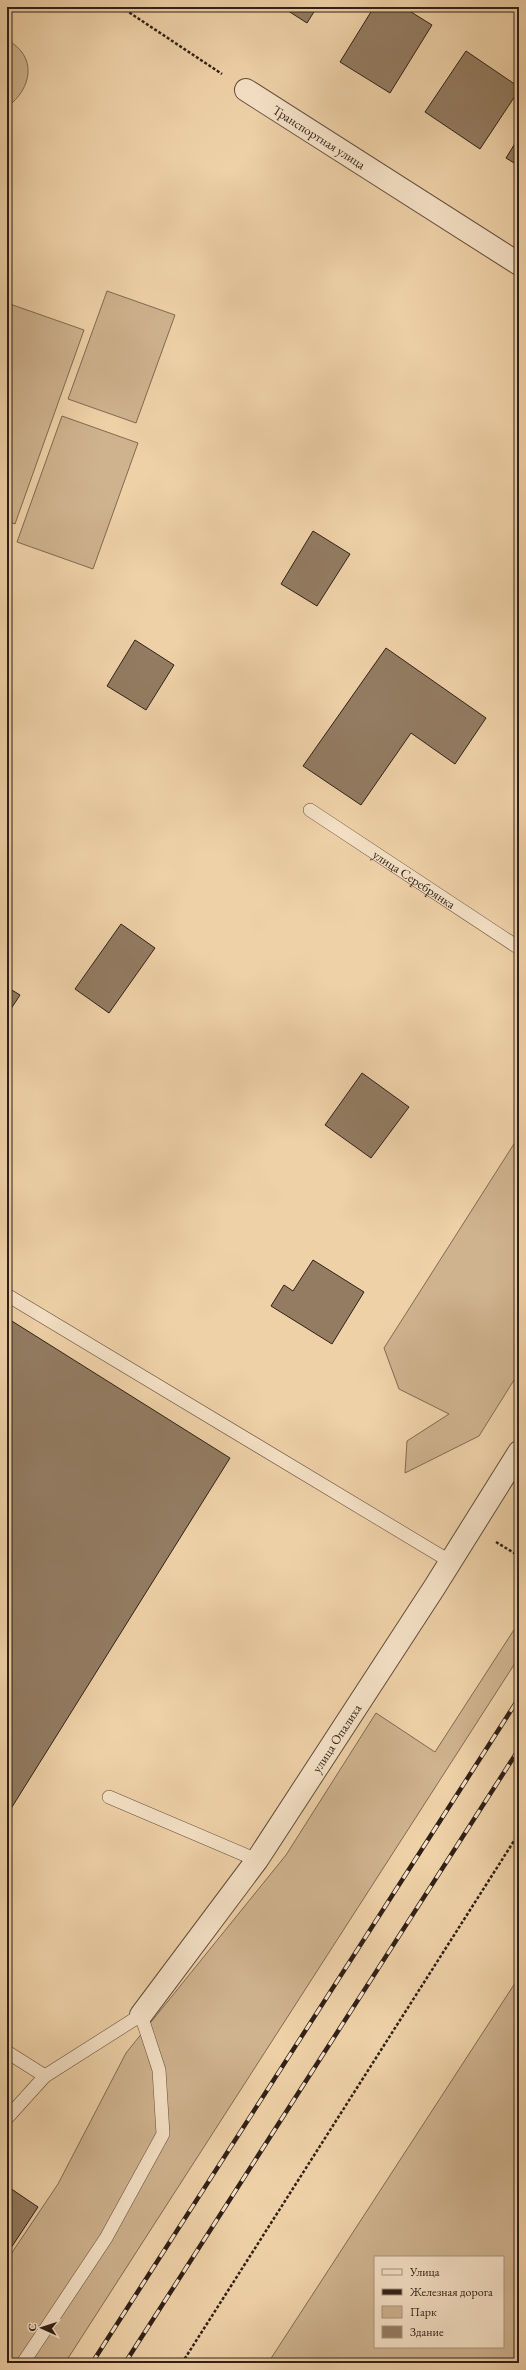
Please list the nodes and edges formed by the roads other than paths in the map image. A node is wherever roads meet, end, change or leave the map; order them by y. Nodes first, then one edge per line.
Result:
1 (246, 90) road end
2 (519, 264) edge
3 (310, 810) dead end
4 (519, 948) edge
5 (7, 1295) edge
6 (519, 1452) edge
7 (451, 1562) junction
8 (110, 1797) dead end
9 (257, 1860) junction
10 (141, 2015) junction
11 (7, 2052) edge
12 (45, 2076) junction
13 (7, 2118) edge
14 (23, 2363) edge

1 - 2 street, Транспортная улица
3 - 4 lane, улица Серебрянка
5 - 7 lane
6 - 7 street, улица Опалиха
7 - 9 street, улица Опалиха
8 - 9 lane
9 - 10 street, улица Опалиха
10 - 12 lane
10 - 14 lane
11 - 12 lane
12 - 13 lane

